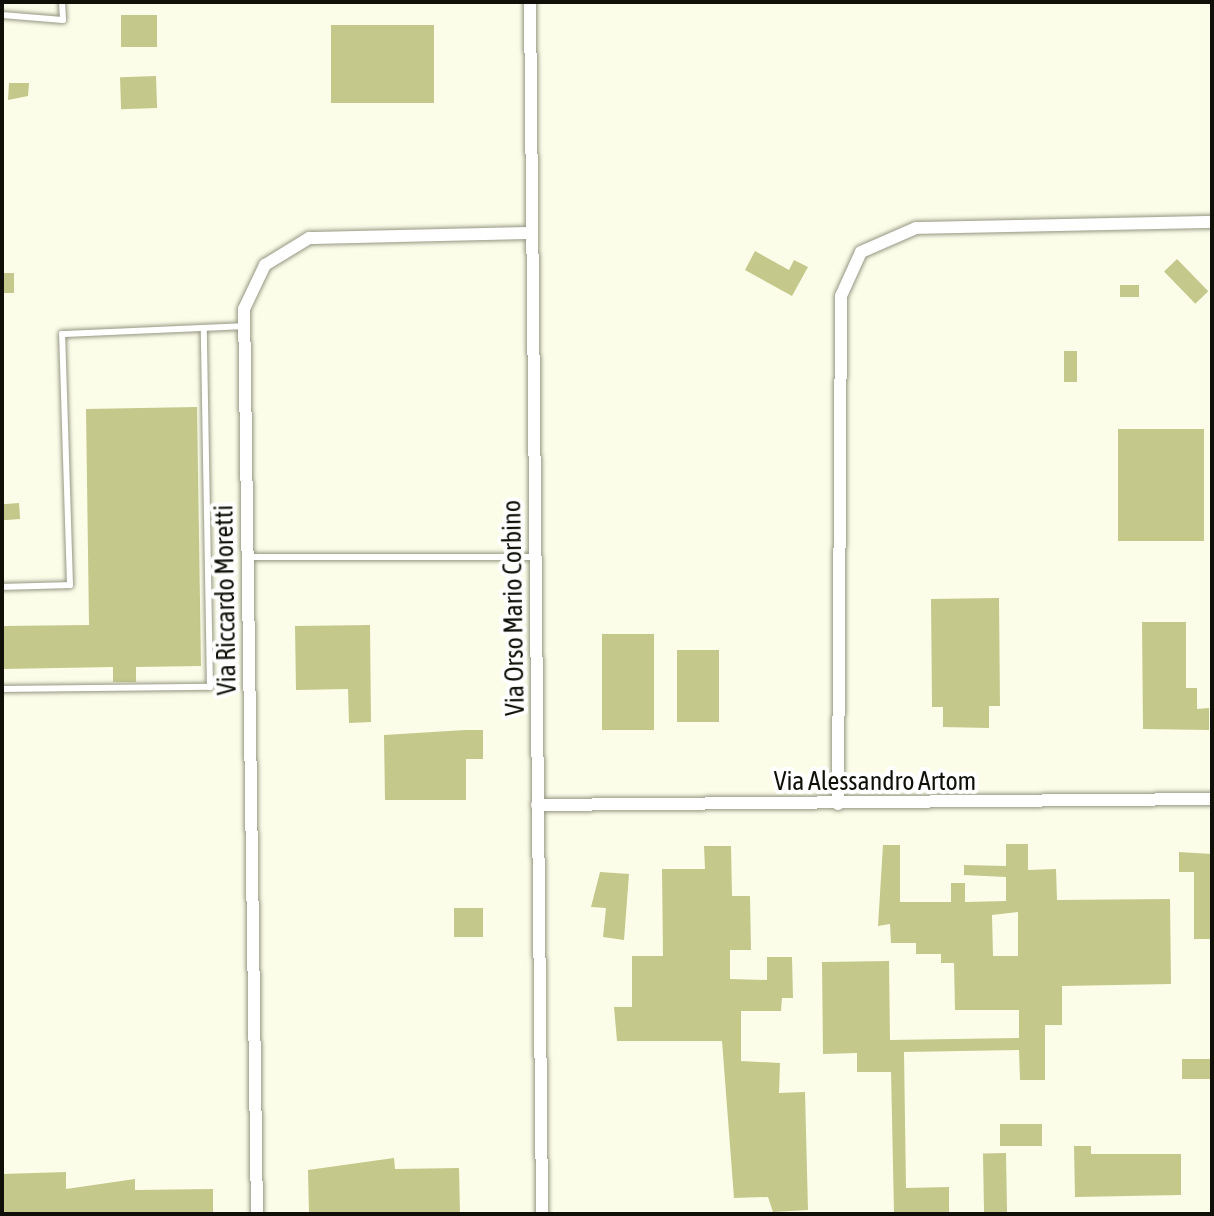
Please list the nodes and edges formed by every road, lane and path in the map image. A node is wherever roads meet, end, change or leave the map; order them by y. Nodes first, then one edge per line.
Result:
1 (62, 2) edge
2 (530, 2) edge
3 (2, 15) edge
4 (1212, 222) edge
5 (532, 233) junction
6 (245, 326) junction
7 (204, 330) junction
8 (247, 557) junction
9 (535, 557) junction
10 (2, 587) edge
11 (2, 689) edge
12 (1212, 799) edge
13 (838, 804) junction
14 (537, 805) junction
15 (257, 1214) edge
16 (542, 1214) edge

1 - 3 lane
2 - 5 street, Via Orso Mario Corbino
4 - 13 street
5 - 6 street, Via Riccardo Moretti
5 - 9 street, Via Orso Mario Corbino
6 - 7 lane
6 - 8 street, Via Riccardo Moretti
7 - 10 lane
7 - 11 lane
8 - 9 lane
8 - 15 street, Via Riccardo Moretti
9 - 14 street, Via Orso Mario Corbino
12 - 13 street, Via Alessandro Artom
13 - 14 street, Via Alessandro Artom
14 - 16 street, Via Orso Mario Corbino

